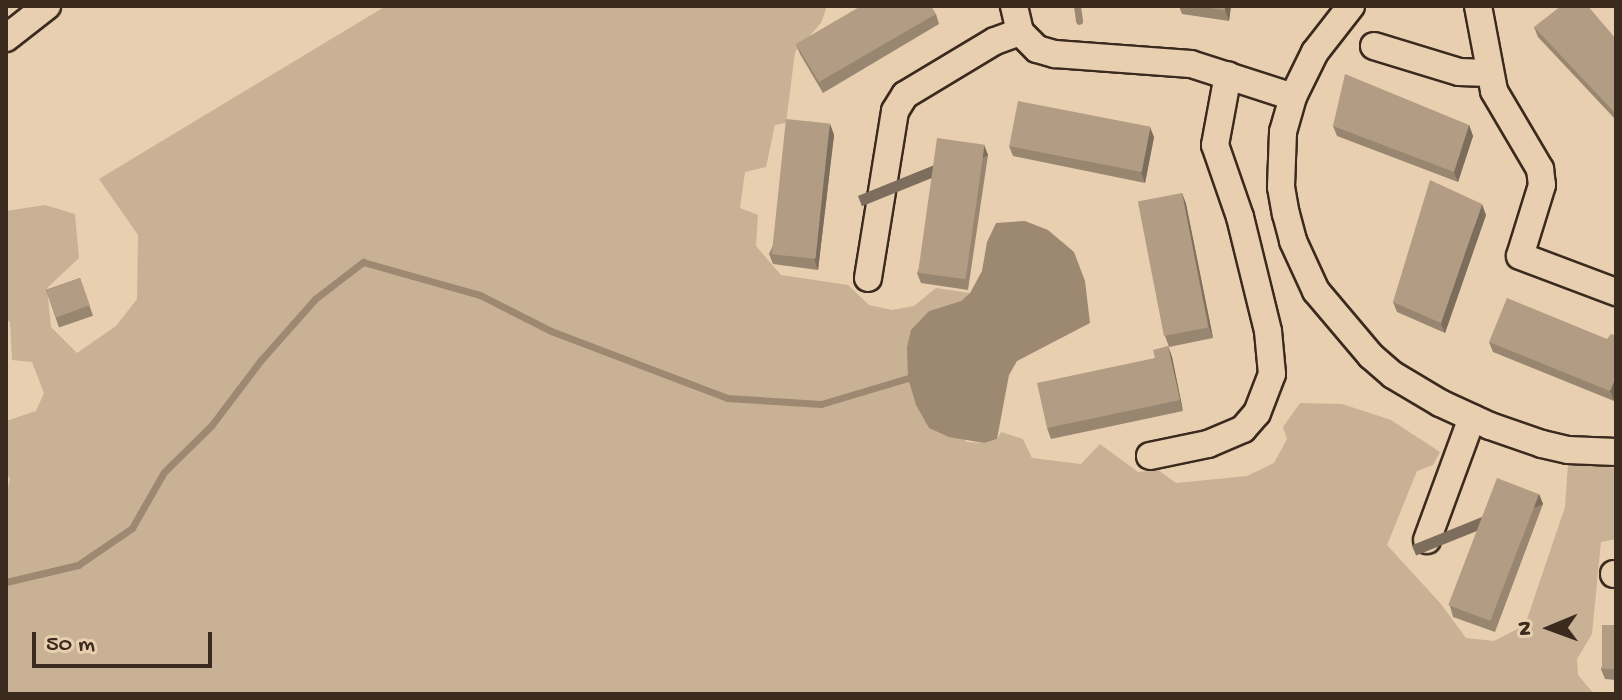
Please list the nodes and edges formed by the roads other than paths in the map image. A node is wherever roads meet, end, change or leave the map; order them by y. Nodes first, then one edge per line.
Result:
1 (47, 6) edge
2 (1351, 6) edge
3 (1478, 6) edge
4 (1017, 19) edge
5 (6, 38) edge
6 (1374, 46) dead end
7 (1490, 73) junction
8 (1228, 75) junction
9 (1293, 97) junction
10 (868, 278) dead end
11 (1616, 292) edge
12 (1472, 418) junction
13 (1616, 452) edge
14 (1150, 456) dead end
15 (1427, 540) dead end

1 - 5 street
2 - 9 street
3 - 7 street
4 - 8 street
4 - 10 street
6 - 7 street
7 - 11 street
8 - 9 street
8 - 14 street
9 - 12 street
12 - 13 street
12 - 15 street

